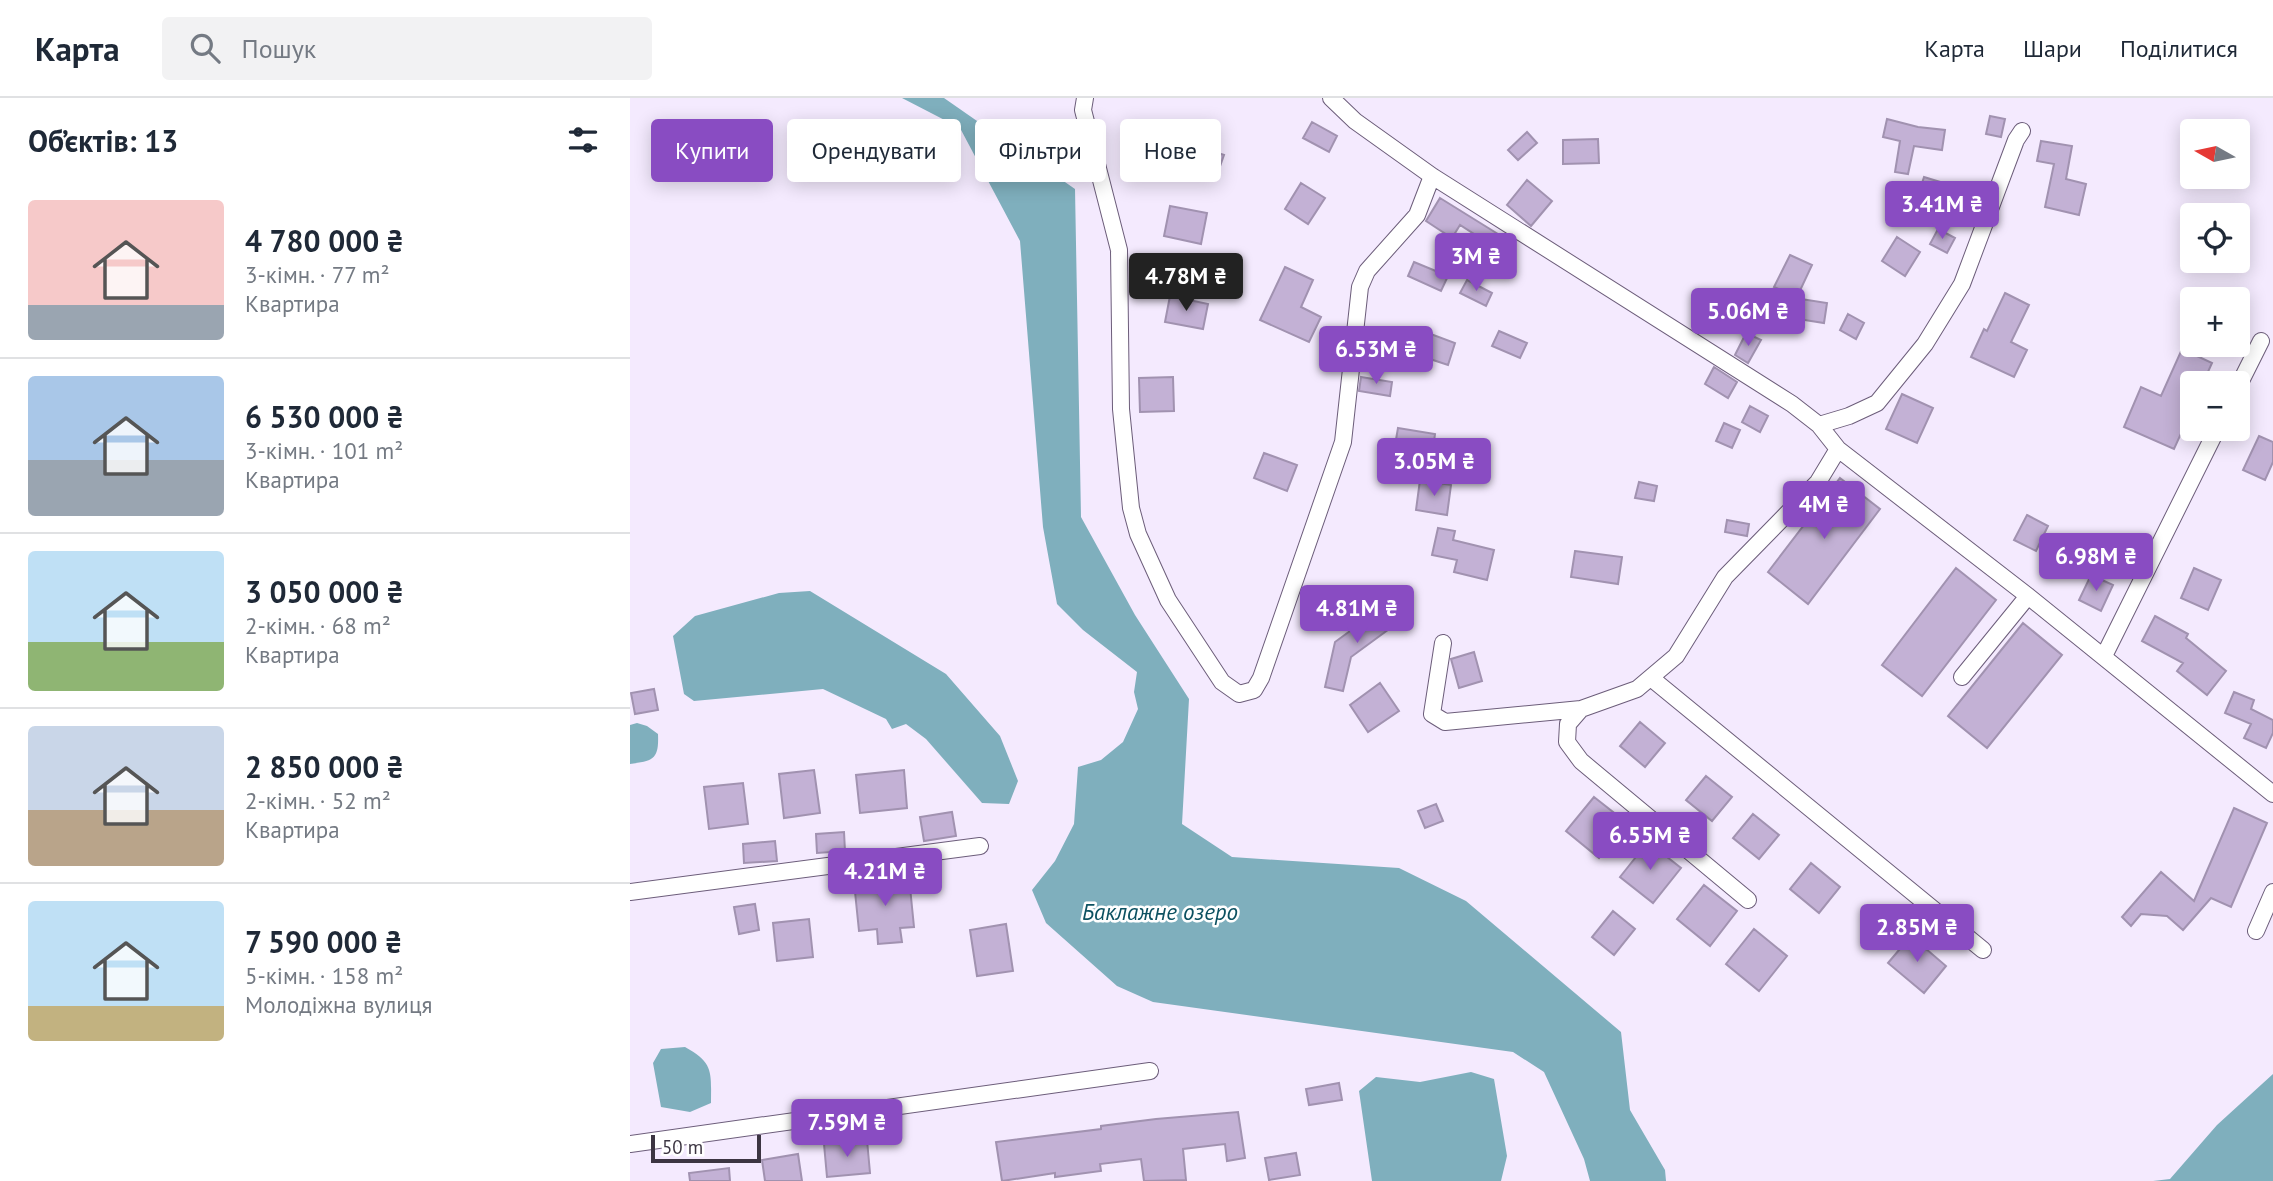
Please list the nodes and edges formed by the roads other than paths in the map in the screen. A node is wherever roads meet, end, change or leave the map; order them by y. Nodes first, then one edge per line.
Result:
1 (1085, 98) edge
2 (1331, 98) edge
3 (2022, 131) dead end
4 (1432, 176) junction
5 (2261, 341) dead end
6 (2246, 371) edge
7 (1819, 425) junction
8 (2211, 441) edge
9 (1838, 449) junction
10 (2028, 596) junction
11 (1443, 643) dead end
12 (2104, 656) junction
13 (1962, 677) dead end
14 (1651, 678) junction
15 (1581, 709) junction
16 (2273, 794) edge
17 (980, 846) dead end
18 (630, 892) edge
19 (2273, 892) edge
20 (1748, 900) dead end
21 (2256, 931) dead end
22 (1983, 950) dead end
23 (1150, 1071) dead end
24 (630, 1144) edge

1 - 4 street
2 - 4 street
3 - 7 street
4 - 7 street
5 - 6 street
7 - 9 street
8 - 12 street
9 - 10 street
9 - 14 street
10 - 12 street
10 - 13 street
11 - 15 street
12 - 16 street
14 - 15 street
14 - 22 street
15 - 20 street
17 - 18 street
19 - 21 street
23 - 24 street

